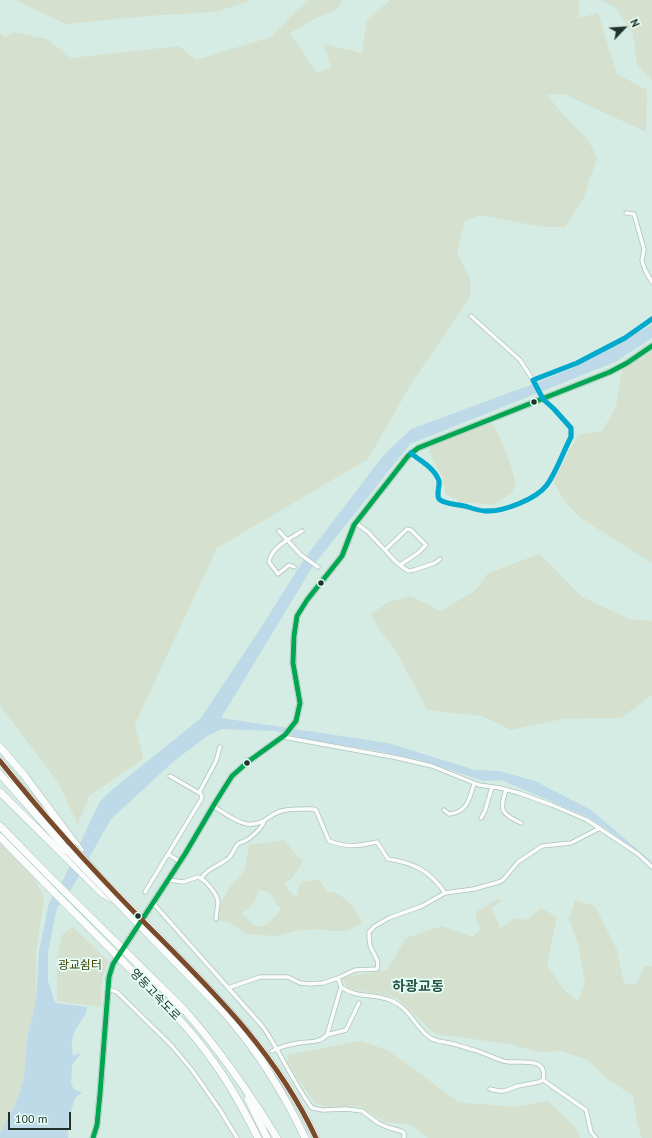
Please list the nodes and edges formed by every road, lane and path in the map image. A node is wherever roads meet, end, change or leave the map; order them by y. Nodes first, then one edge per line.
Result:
1 (626, 213) dead end
2 (652, 282) edge
3 (471, 316) dead end
4 (652, 319) edge
5 (652, 346) edge
6 (534, 381) junction
7 (542, 397) junction
8 (411, 454) junction
9 (356, 523) junction
10 (279, 531) dead end
11 (302, 531) dead end
12 (288, 540) junction
13 (385, 550) junction
14 (440, 559) dead end
15 (400, 565) junction
16 (317, 566) dead end
17 (294, 567) dead end
18 (284, 736) junction
19 (220, 746) dead end
20 (0, 747) edge
21 (0, 761) edge
22 (0, 774) edge
23 (170, 776) dead end
24 (474, 784) junction
25 (492, 787) junction
26 (506, 790) junction
27 (0, 792) edge
28 (199, 792) junction
29 (213, 806) junction
30 (444, 810) dead end
31 (481, 818) dead end
32 (264, 821) junction
33 (521, 823) dead end
34 (0, 826) edge
35 (600, 828) junction
36 (0, 837) edge
37 (70, 849) junction
38 (168, 854) junction
39 (180, 862) junction
40 (652, 867) edge
41 (201, 878) junction
42 (47, 880) junction
43 (168, 880) junction
44 (145, 892) dead end
45 (445, 893) junction
46 (153, 903) junction
47 (216, 919) dead end
48 (157, 939) junction
49 (338, 978) junction
50 (341, 987) junction
51 (228, 988) junction
52 (108, 989) junction
53 (359, 1003) dead end
54 (328, 1035) junction
55 (278, 1049) junction
56 (217, 1050) junction
57 (272, 1051) dead end
58 (543, 1080) junction
59 (490, 1088) dead end
60 (257, 1137) edge
61 (93, 1138) edge
62 (237, 1138) edge
63 (267, 1138) edge
64 (277, 1138) edge
65 (305, 1138) edge
66 (316, 1138) edge
67 (404, 1138) edge
68 (596, 1138) edge

1 - 2 street
3 - 6 street
4 - 6 street
5 - 7 street
6 - 7 street
7 - 8 street
7 - 8 street
8 - 9 street
9 - 13 street
9 - 18 street
10 - 12 street
11 - 12 street
12 - 16 street
12 - 17 street
13 - 15 street
13 - 15 street
14 - 15 street
18 - 24 street
18 - 29 street
19 - 28 street
20 - 37 highway
21 - 37 highway
22 - 37 highway
23 - 28 street
24 - 25 street
24 - 30 street
25 - 26 street
25 - 31 street
26 - 33 street
26 - 35 street
27 - 37 highway
28 - 38 street
29 - 32 street
29 - 39 street
32 - 41 street
32 - 45 street
34 - 42 highway, 영동고속도로
35 - 40 street
35 - 45 street
36 - 42 highway, 영동고속도로
37 - 48 highway, bridge
37 - 48 highway, bridge
38 - 39 street
38 - 44 street
39 - 43 street
41 - 43 street
41 - 47 street
42 - 56 highway, 영동고속도로, bridge
42 - 60 highway, 영동고속도로, bridge
43 - 46 street
45 - 49 street
46 - 51 street
46 - 52 street
48 - 65 highway
48 - 66 highway
49 - 50 street
49 - 51 street
50 - 54 street
50 - 58 street
51 - 55 street
52 - 61 street
52 - 62 street
53 - 54 street
54 - 55 street
55 - 57 street
55 - 67 street
56 - 63 highway, 영동고속도로
56 - 64 highway, 영동고속도로
58 - 59 street
58 - 68 street

